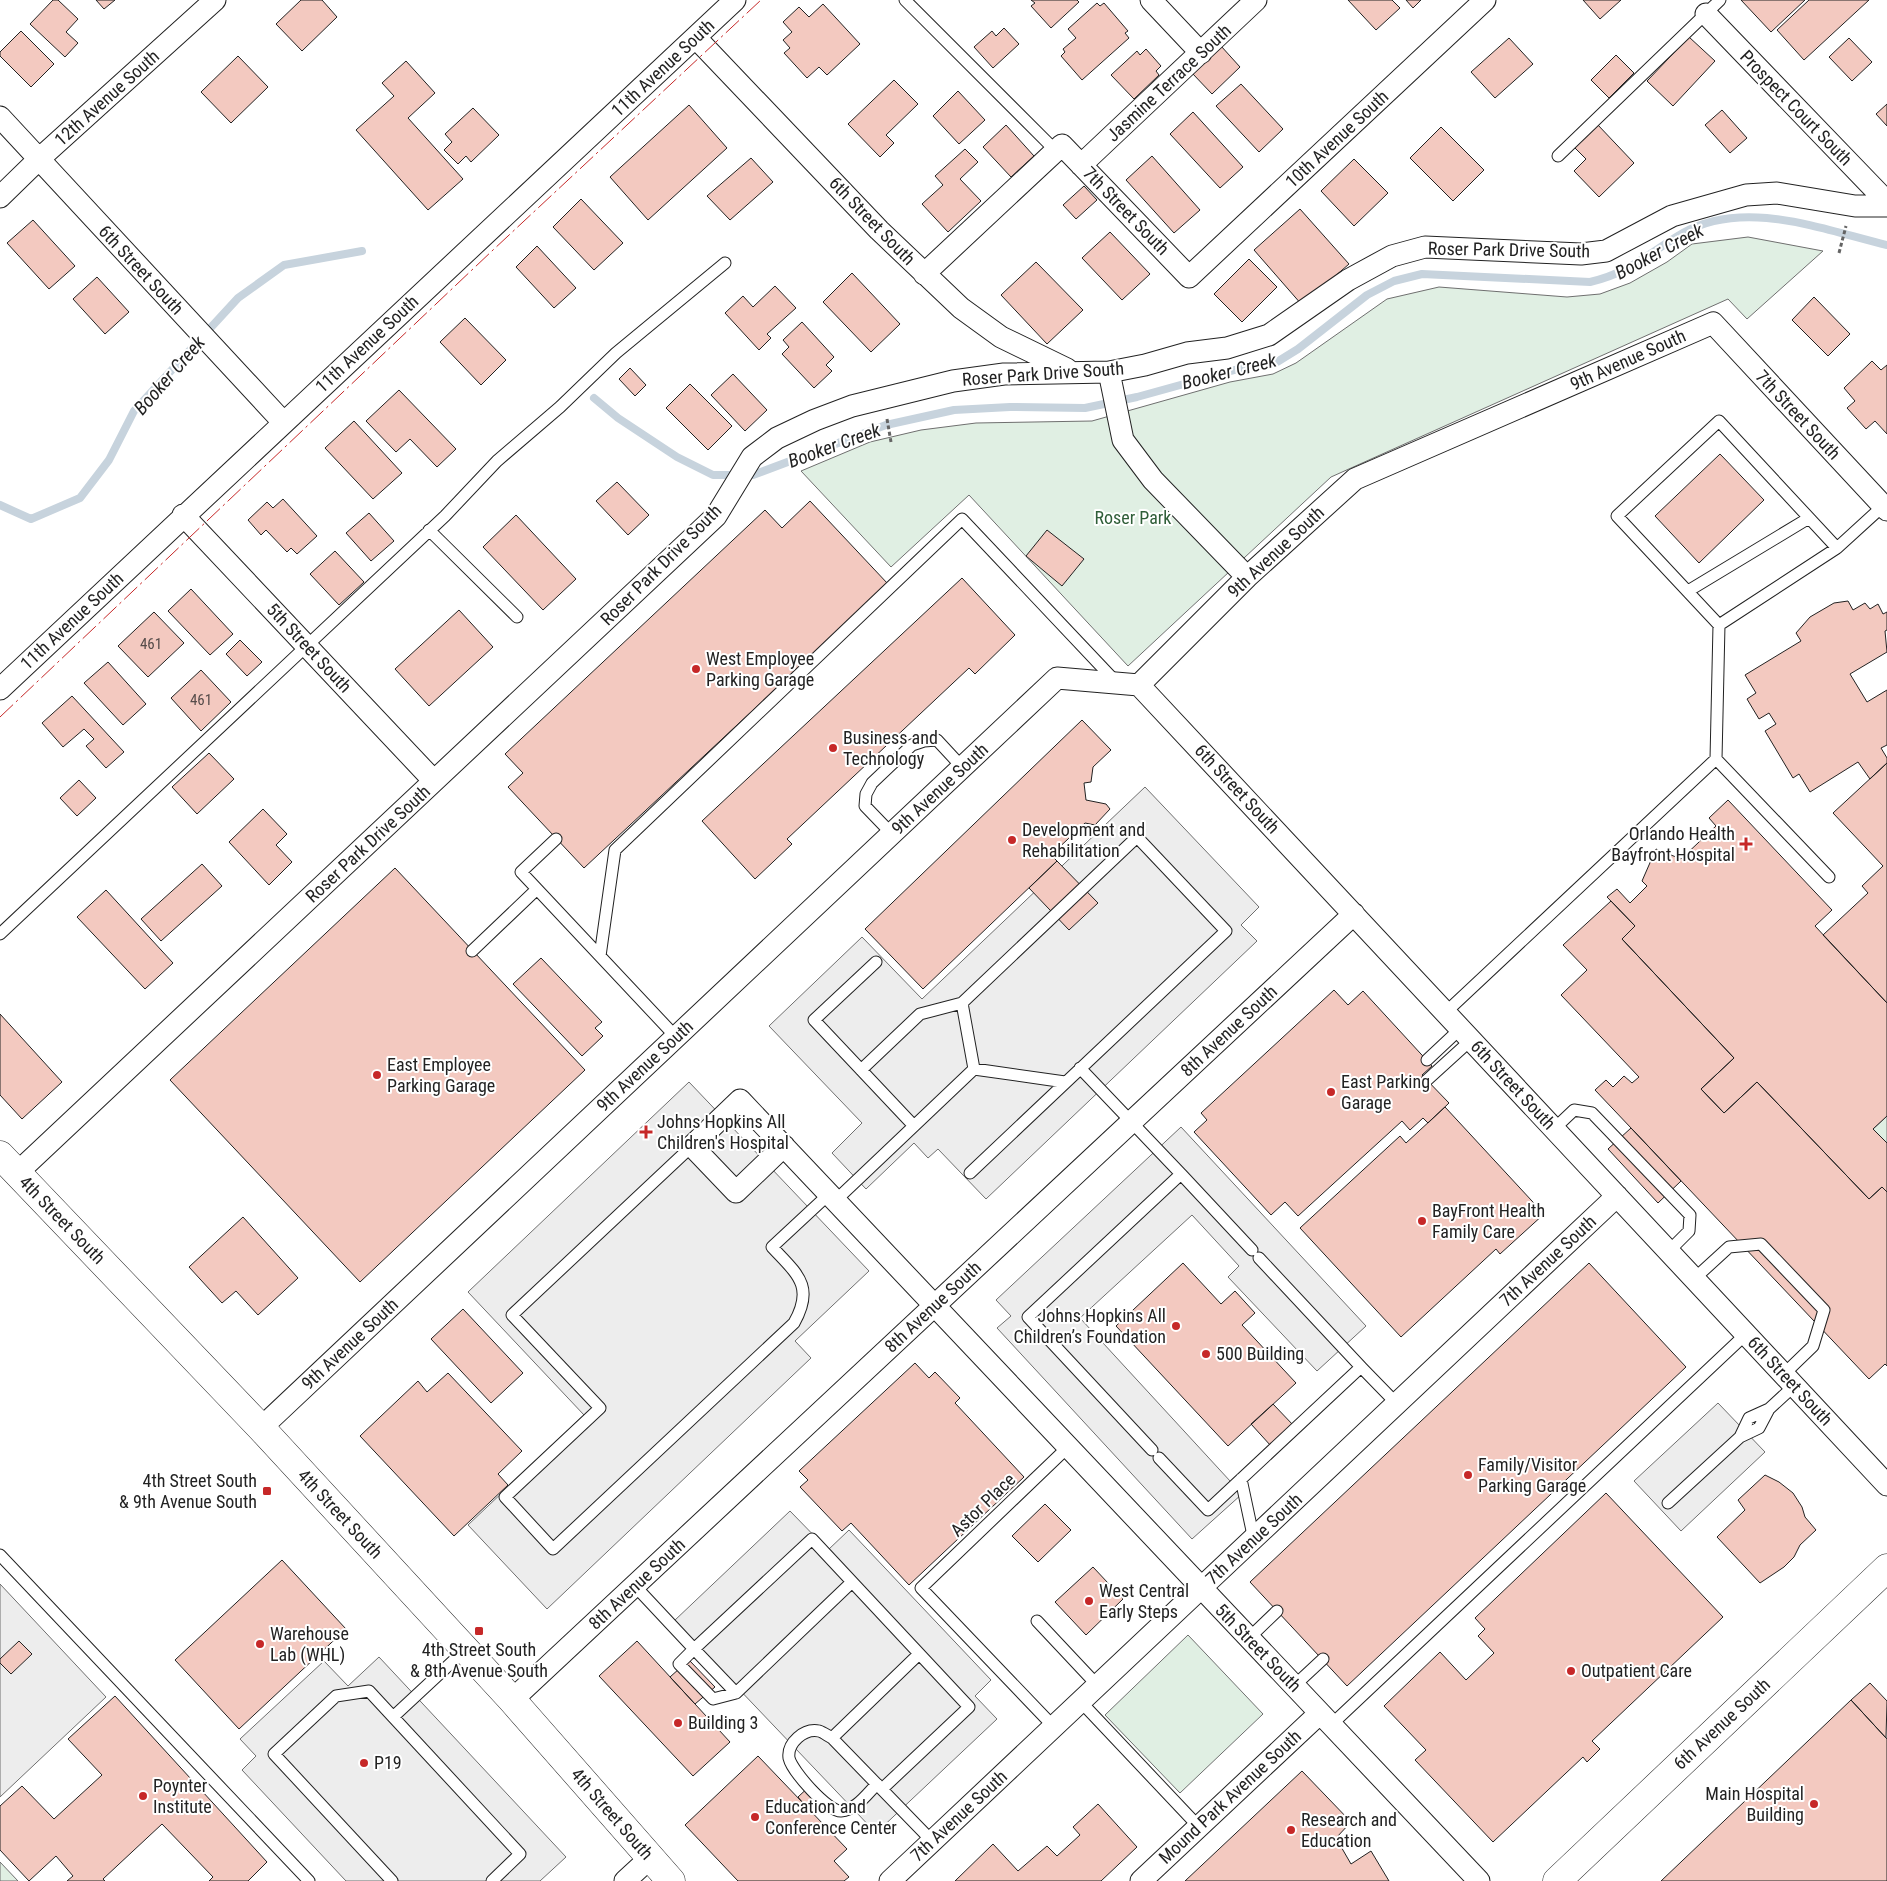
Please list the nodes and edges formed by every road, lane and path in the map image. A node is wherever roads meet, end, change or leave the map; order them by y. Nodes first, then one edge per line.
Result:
1 (215, 0) edge
2 (735, 0) edge
3 (905, 0) edge
4 (1151, 0) edge
5 (1256, 0) edge
6 (1485, 0) edge
7 (1713, 7) edge
8 (696, 38) junction
9 (1201, 53) junction
10 (0, 117) edge
11 (1059, 148) junction
12 (1558, 156) dead end
13 (39, 159) junction
14 (1082, 165) junction
15 (0, 197) edge
16 (1887, 202) edge
17 (1887, 206) edge
18 (1846, 229) dead end
19 (1839, 252) dead end
20 (725, 263) dead end
21 (924, 274) junction
22 (1189, 277) joint
23 (1713, 323) joint
24 (1074, 372) junction
25 (1111, 382) junction
26 (886, 414) dead end
27 (284, 422) junction
28 (891, 442) dead end
29 (1886, 506) edge
30 (184, 515) junction
31 (1809, 518) junction
32 (430, 530) junction
33 (1837, 548) junction
34 (1246, 577) junction
35 (1688, 591) junction
36 (518, 617) dead end
37 (1719, 625) junction
38 (307, 644) junction
39 (1117, 683) junction
40 (1139, 685) junction
41 (0, 689) edge
42 (1716, 760) junction
43 (962, 767) junction
44 (434, 781) junction
45 (892, 834) junction
46 (556, 839) dead end
47 (1829, 877) dead end
48 (537, 889) junction
49 (1354, 914) junction
50 (0, 934) edge
51 (472, 951) dead end
52 (600, 956) junction
53 (876, 962) dead end
54 (962, 1003) junction
55 (1446, 1013) junction
56 (1466, 1034) junction
57 (676, 1037) junction
58 (1427, 1060) dead end
59 (1080, 1068) junction
60 (974, 1069) junction
61 (860, 1070) junction
62 (1427, 1080) dead end
63 (1066, 1082) junction
64 (1132, 1122) junction
65 (914, 1126) junction
66 (1554, 1128) junction
67 (692, 1146) junction
68 (784, 1146) junction
69 (8, 1164) edge
70 (970, 1173) dead end
71 (1181, 1174) junction
72 (1617, 1196) junction
73 (832, 1198) junction
74 (1668, 1251) junction
75 (1694, 1279) junction
76 (934, 1306) junction
77 (1746, 1334) junction
78 (1361, 1366) junction
79 (1789, 1380) junction
80 (1397, 1404) junction
81 (261, 1428) junction
82 (1068, 1447) junction
83 (1241, 1479) junction
84 (1887, 1485) edge
85 (1668, 1503) dead end
86 (1254, 1540) junction
87 (0, 1555) edge
88 (1887, 1568) edge
89 (852, 1582) junction
90 (635, 1586) junction
91 (1202, 1588) junction
92 (1277, 1611) dead end
93 (1037, 1621) dead end
94 (1249, 1638) junction
95 (465, 1650) junction
96 (694, 1650) junction
97 (920, 1654) junction
98 (1322, 1659) dead end
99 (1098, 1686) junction
100 (1294, 1686) junction
101 (736, 1693) junction
102 (512, 1700) junction
103 (1081, 1702) junction
104 (393, 1717) junction
105 (1326, 1719) junction
106 (1054, 1728) junction
107 (832, 1738) junction
108 (880, 1787) junction
109 (1199, 1826) junction
110 (932, 1841) junction
111 (650, 1858) junction
112 (309, 1881) edge
113 (392, 1881) edge
114 (492, 1881) edge
115 (625, 1881) edge
116 (671, 1881) edge
117 (890, 1881) edge
118 (1141, 1881) edge
119 (1480, 1881) edge
120 (1557, 1881) edge

1 - 13 street, 12th Avenue South
2 - 8 street, 11th Avenue South
3 - 11 lane
4 - 9 street
5 - 9 street, Jasmine Terrace South
6 - 22 street, 10th Avenue South
7 - 12 lane
7 - 16 street, Prospect Court South
8 - 21 street, 6th Street South
8 - 27 street, 11th Avenue South
9 - 14 street, Jasmine Terrace South
10 - 13 street, 6th Street South
11 - 14 street, 7th Street South
11 - 21 street
13 - 15 street, 12th Avenue South
13 - 27 street, 6th Street South
14 - 22 street, 7th Street South
17 - 25 street, Roser Park Drive South
18 - 19 path
20 - 32 lane
21 - 24 street, 6th Street South
23 - 29 street, 7th Street South
23 - 34 street, 9th Avenue South
24 - 25 street, Roser Park Drive South
24 - 44 street, Roser Park Drive South
25 - 34 street
26 - 28 path
27 - 30 street, 11th Avenue South
29 - 33 lane
30 - 38 street, 5th Street South
30 - 41 street, 11th Avenue South
31 - 33 lane
31 - 35 lane
31 - 35 lane
32 - 36 lane
32 - 38 lane
33 - 37 lane
34 - 40 street, 9th Avenue South
35 - 37 lane
37 - 42 lane
38 - 44 street, 5th Street South
38 - 50 lane
39 - 40 street, 9th Avenue South
39 - 43 street, 9th Avenue South
39 - 52 lane
40 - 49 street, 6th Street South
42 - 47 lane
42 - 55 lane
43 - 45 street, 9th Avenue South
43 - 45 lane
44 - 69 street, Roser Park Drive South
45 - 57 street, 9th Avenue South
46 - 48 lane
48 - 51 lane
48 - 52 lane
49 - 55 street, 6th Street South
49 - 64 street, 8th Avenue South
52 - 57 lane
53 - 61 lane
54 - 59 lane
54 - 60 lane
54 - 61 lane
55 - 56 street, 6th Street South
56 - 58 lane
56 - 62 lane
56 - 66 street, 6th Street South
57 - 81 street, 9th Avenue South
59 - 63 lane
59 - 64 lane
60 - 63 lane
60 - 65 lane
61 - 65 lane
63 - 70 lane
64 - 71 lane
64 - 76 street, 8th Avenue South
65 - 73 lane
66 - 72 street, 6th Street South
66 - 74 lane
67 - 68 street
67 - 68 street, 5th Street South
67 - 73 lane
68 - 73 street, 5th Street South
69 - 81 main road, 4th Street South
71 - 78 lane
71 - 83 lane
72 - 74 street, 6th Street South
72 - 80 street, 7th Avenue South
73 - 76 street, 5th Street South
74 - 75 street, 6th Street South
75 - 77 street, 6th Street South
75 - 79 lane
76 - 82 street, 5th Street South
76 - 90 street, 8th Avenue South
77 - 79 street, 6th Street South
77 - 105 lane
78 - 80 lane
78 - 83 lane
79 - 84 street, 6th Street South
79 - 85 lane
80 - 86 street, 7th Avenue South
81 - 95 main road, 4th Street South
82 - 91 street, 5th Street South
82 - 106 lane, Astor Place
83 - 86 lane
86 - 91 street, 7th Avenue South
87 - 112 lane
88 - 120 main road, 6th Avenue South
89 - 96 lane
89 - 97 lane
89 - 101 lane
90 - 96 lane
90 - 102 street, 8th Avenue South
91 - 94 street, 5th Street South
91 - 99 street, 7th Avenue South
92 - 94 lane
93 - 99 lane
94 - 100 street, 5th Street South
95 - 102 main road, 4th Street South
95 - 104 lane
96 - 101 lane
96 - 101 lane
97 - 107 lane
97 - 108 lane
98 - 100 lane
99 - 103 street, 7th Avenue South
100 - 105 street, 5th Street South
102 - 111 main road, 4th Street South
103 - 106 street, 7th Avenue South
103 - 109 lane
104 - 113 lane
104 - 114 lane
105 - 109 street, Mound Park Avenue South
105 - 119 street, 5th Street South
106 - 110 street, 7th Avenue South
107 - 108 lane
107 - 108 lane
108 - 110 lane
109 - 118 street, Mound Park Avenue South
110 - 117 street, 7th Avenue South
111 - 115 street
111 - 116 main road, 4th Street South

